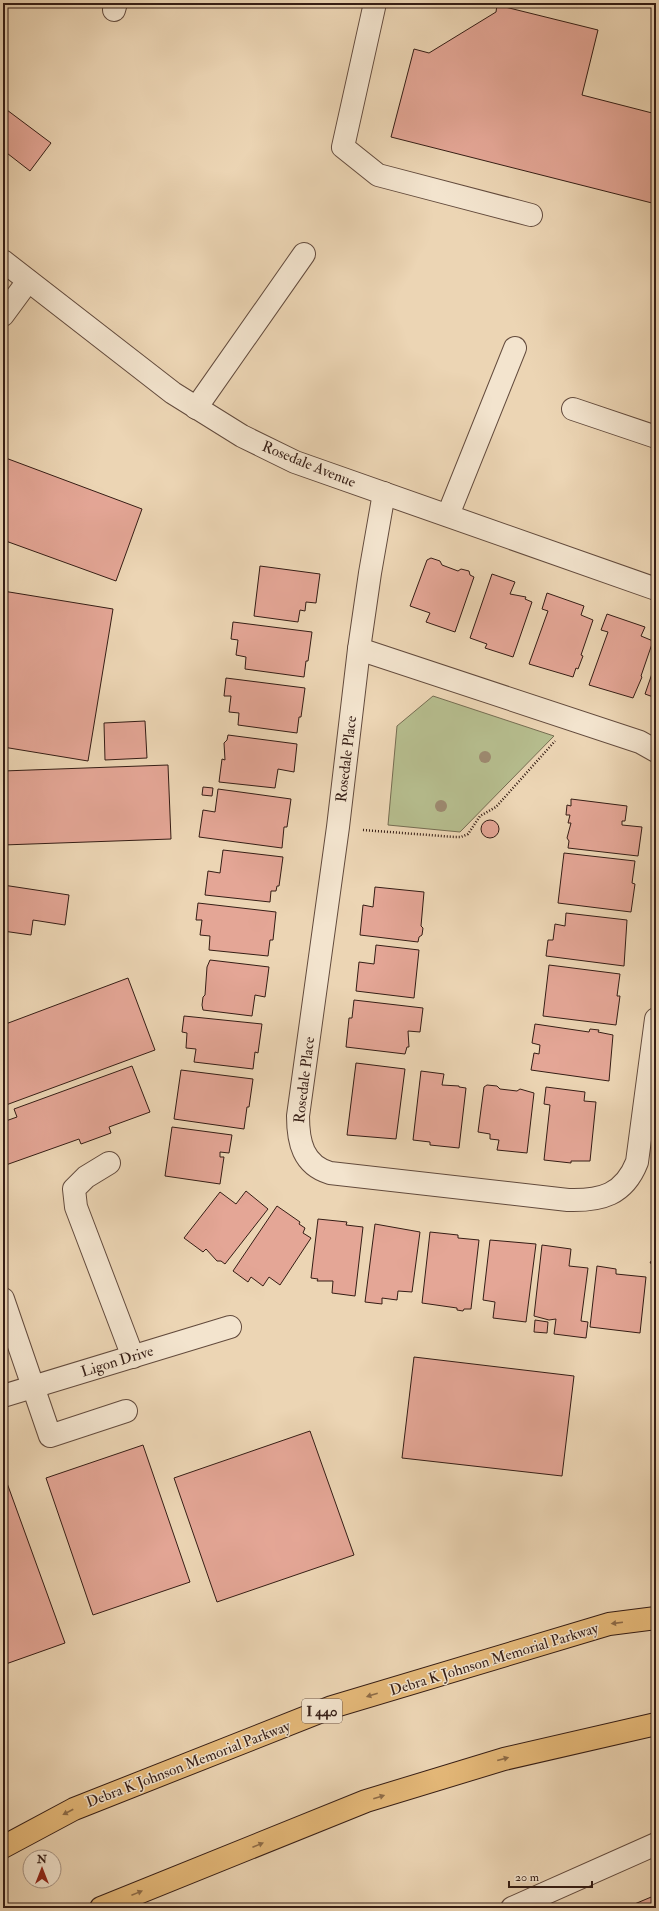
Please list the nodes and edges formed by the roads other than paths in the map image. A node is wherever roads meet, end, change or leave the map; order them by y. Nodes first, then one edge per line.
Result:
1 (375, 3) edge
2 (531, 215) dead end
3 (304, 254) dead end
4 (3, 261) edge
5 (28, 281) junction
6 (3, 315) edge
7 (515, 348) dead end
8 (196, 408) junction
9 (573, 410) dead end
10 (656, 437) edge
11 (384, 493) junction
12 (448, 515) junction
13 (656, 589) edge
14 (359, 649) junction
15 (656, 751) edge
16 (656, 1018) edge
17 (109, 1163) dead end
18 (3, 1299) edge
19 (230, 1327) dead end
20 (133, 1357) junction
21 (33, 1386) junction
22 (3, 1396) edge
23 (126, 1412) dead end
24 (656, 1618) edge
25 (656, 1724) edge
26 (656, 1844) edge
27 (3, 1847) edge
28 (101, 1908) edge
29 (512, 1908) edge

1 - 2 street
3 - 8 street
4 - 5 street, Rosedale Avenue
5 - 6 street
5 - 8 street, Rosedale Avenue
7 - 12 street
8 - 11 street, Rosedale Avenue
9 - 10 street
11 - 12 street, Rosedale Avenue
11 - 14 street, Rosedale Place
12 - 13 street, Rosedale Avenue
14 - 15 street
14 - 16 street, Rosedale Place
17 - 20 street
18 - 21 street
19 - 20 street, Ligon Drive
20 - 21 street, Ligon Drive
21 - 22 street, Ligon Drive
21 - 23 street
24 -> 27 highway, Debra K Johnson Memorial Parkway / I 440
28 -> 25 highway
26 - 29 street

